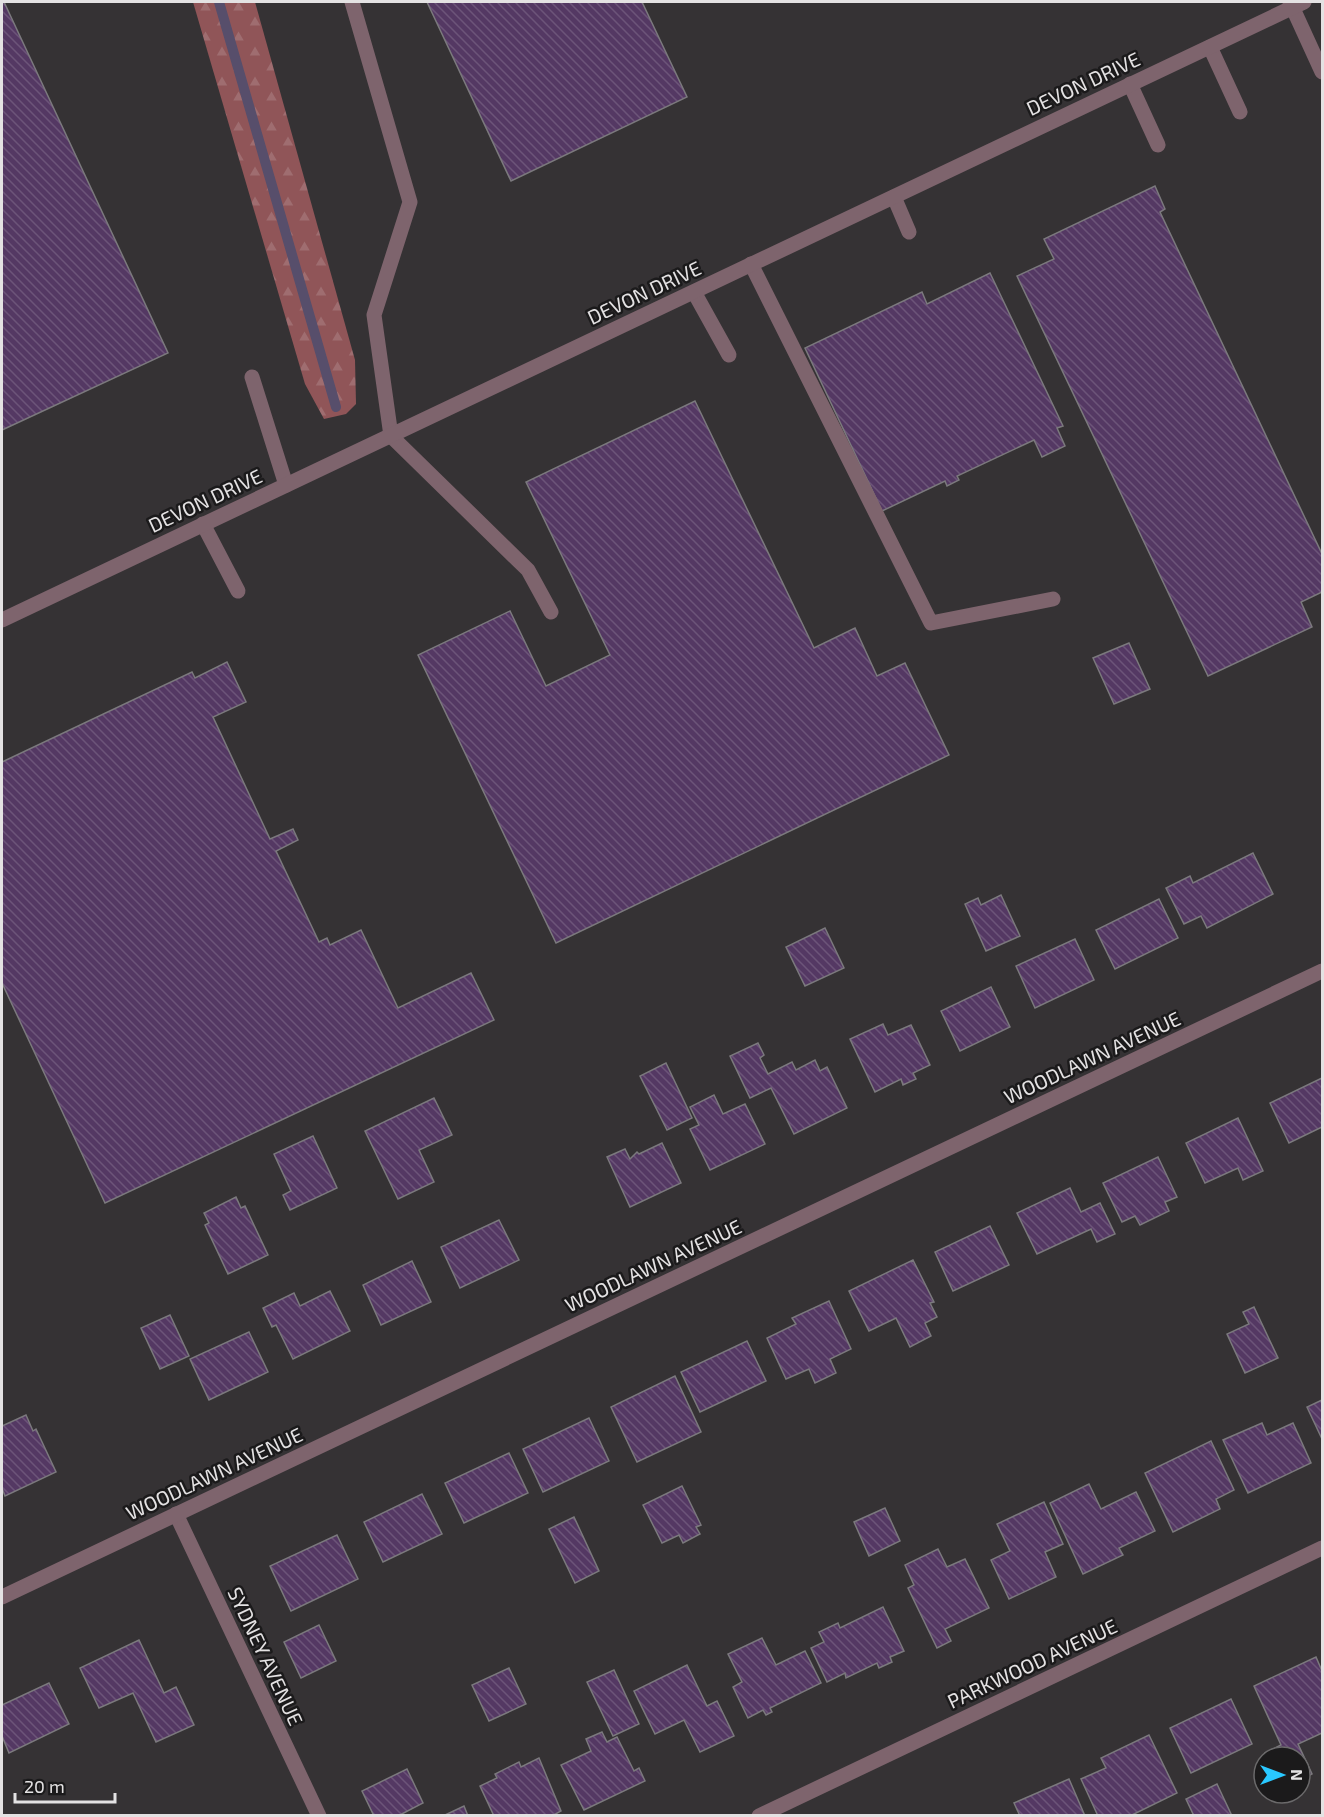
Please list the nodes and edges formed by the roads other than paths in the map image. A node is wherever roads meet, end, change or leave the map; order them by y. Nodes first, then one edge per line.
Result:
1 (352, 2) edge
2 (1296, 3) edge
3 (1210, 46) junction
4 (1323, 72) edge
5 (1130, 84) junction
6 (1240, 112) dead end
7 (1158, 145) dead end
8 (894, 197) junction
9 (909, 232) dead end
10 (751, 264) junction
11 (694, 292) junction
12 (729, 356) dead end
13 (252, 377) dead end
14 (391, 435) junction
15 (286, 485) junction
16 (203, 524) junction
17 (238, 591) dead end
18 (1053, 599) dead end
19 (551, 612) dead end
20 (2, 620) edge
21 (1323, 971) edge
22 (176, 1514) junction
23 (1323, 1548) edge
24 (2, 1597) edge
25 (318, 1815) edge
26 (759, 1815) edge

1 - 14 street
2 - 3 street, DEVON DRIVE
2 - 4 street
3 - 5 street, DEVON DRIVE
3 - 6 street
5 - 7 street
5 - 8 street, DEVON DRIVE
8 - 9 street
8 - 10 street, DEVON DRIVE
10 - 11 street, DEVON DRIVE
10 - 18 street
11 - 12 street
11 - 14 street, DEVON DRIVE
13 - 15 street
14 - 15 street, DEVON DRIVE
14 - 19 street
15 - 16 street, DEVON DRIVE
16 - 17 street
16 - 20 street, DEVON DRIVE
21 - 22 street, WOODLAWN AVENUE
22 - 24 street, WOODLAWN AVENUE
22 - 25 street, SYDNEY AVENUE
23 - 26 street, PARKWOOD AVENUE

